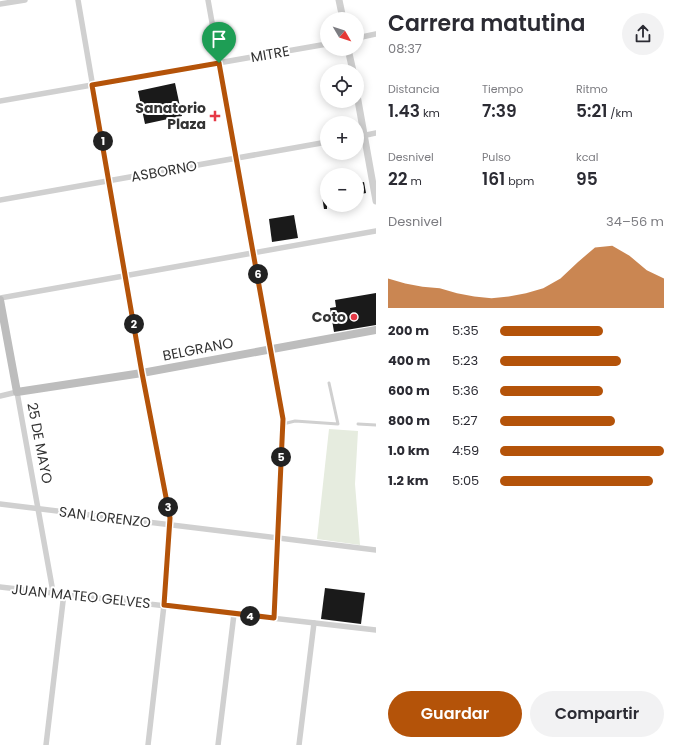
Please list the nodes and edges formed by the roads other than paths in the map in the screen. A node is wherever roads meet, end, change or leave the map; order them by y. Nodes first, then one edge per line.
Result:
1 (25, 0) edge
2 (78, 0) edge
3 (208, 0) edge
4 (339, 0) edge
5 (0, 4) edge
6 (342, 12) edge
7 (376, 34) edge
8 (364, 37) edge
9 (320, 45) edge
10 (219, 63) junction
11 (92, 85) junction
12 (0, 101) edge
13 (360, 108) edge
14 (376, 133) edge
15 (365, 135) junction
16 (320, 143) edge
17 (236, 158) junction
18 (110, 181) junction
19 (0, 200) edge
20 (376, 201) edge
21 (376, 231) edge
22 (254, 253) junction
23 (126, 276) junction
24 (0, 299) edge
25 (376, 330) edge
26 (270, 349) junction
27 (142, 373) junction
28 (329, 383) dead end
29 (17, 392) junction
30 (0, 396) edge
31 (283, 424) junction
32 (358, 424) dead end
33 (376, 426) edge
34 (0, 504) edge
35 (39, 508) junction
36 (171, 525) junction
37 (278, 539) junction
38 (376, 550) edge
39 (0, 587) edge
40 (0, 592) edge
41 (53, 592) junction
42 (64, 593) junction
43 (164, 605) junction
44 (234, 614) junction
45 (274, 618) junction
46 (314, 623) junction
47 (376, 630) edge
48 (46, 745) edge
49 (148, 745) edge
50 (218, 745) edge
51 (299, 745) edge

1 - 5 street
2 - 11 street
3 - 10 street
4 - 6 street
7 - 8 street
9 - 10 street, MITRE
10 - 11 street, MITRE
10 - 17 street
11 - 12 street, MITRE
11 - 18 street
13 - 15 street
14 - 15 street
15 - 20 street
16 - 17 street, ASBORNO
17 - 18 street, ASBORNO
17 - 22 street
18 - 19 street, ASBORNO
18 - 23 street
21 - 22 street
22 - 23 street
22 - 26 street
23 - 24 street
23 - 27 street
24 - 29 main road, 25 DE MAYO
25 - 26 main road, BELGRANO
26 - 27 main road, BELGRANO
26 - 31 street
27 - 29 main road, BELGRANO
27 - 36 street
28 - 31 lane
29 - 30 street, BELGRANO
29 - 35 street, 25 DE MAYO
31 - 37 street
32 - 33 lane
34 - 35 street, SAN LORENZO
35 - 36 street, SAN LORENZO
35 - 41 street, 25 DE MAYO
36 - 37 street, SAN LORENZO
36 - 43 street
37 - 38 street, SAN LORENZO
37 - 45 street
39 - 40 street
39 - 41 street, JUAN MATEO GELVES
41 - 42 street, JUAN MATEO GELVES
42 - 43 street, JUAN MATEO GELVES
42 - 48 street
43 - 44 street, JUAN MATEO GELVES
43 - 49 street
44 - 45 street, JUAN MATEO GELVES
44 - 50 street
45 - 46 street, JUAN MATEO GELVES
46 - 47 street, JUAN MATEO GELVES
46 - 51 street

